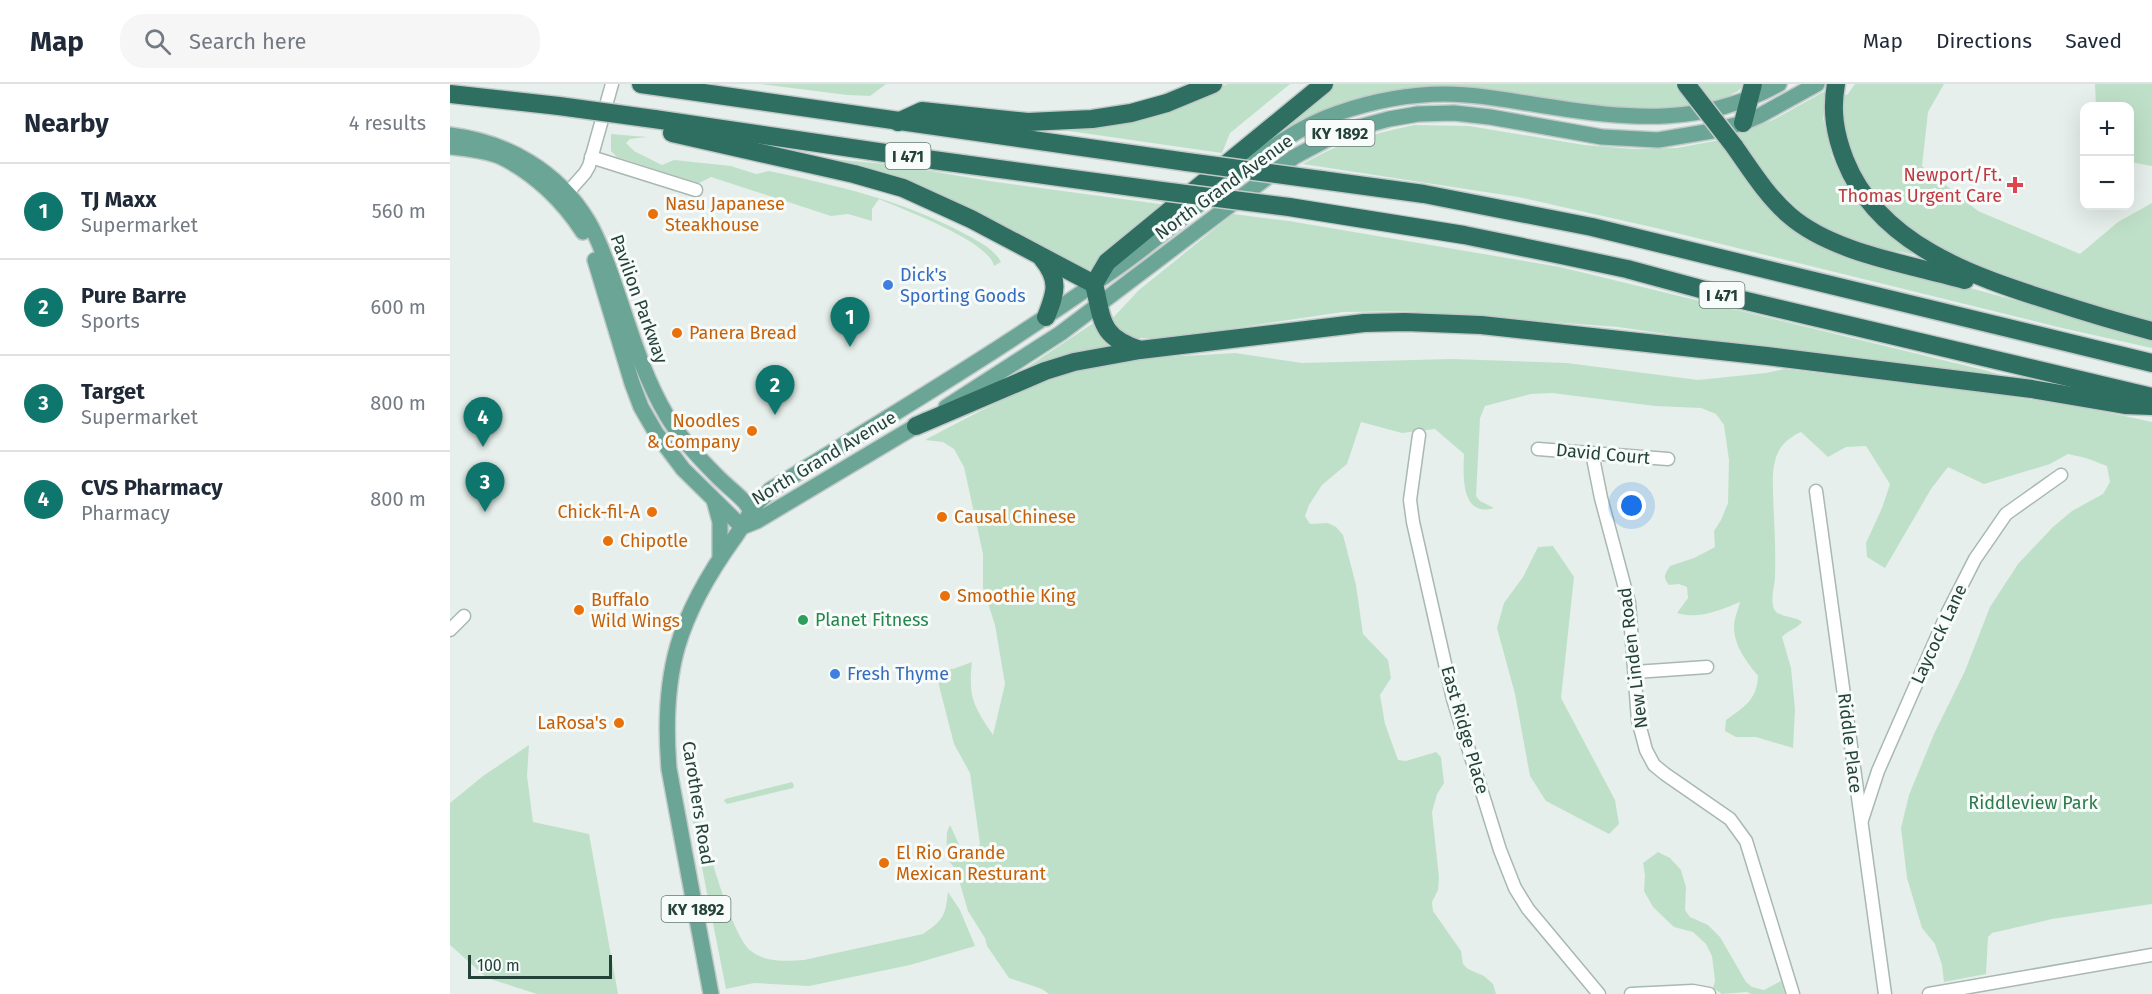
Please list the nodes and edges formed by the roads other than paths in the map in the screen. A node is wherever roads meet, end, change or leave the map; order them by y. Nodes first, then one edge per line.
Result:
1 (612, 84) edge
2 (641, 84) edge
3 (1214, 84) edge
4 (1324, 84) edge
5 (1686, 84) edge
6 (1779, 84) edge
7 (1817, 84) edge
8 (1836, 84) edge
9 (1751, 91) edge
10 (450, 94) edge
11 (654, 119) junction
12 (898, 122) junction
13 (1743, 123) junction
14 (450, 135) edge
15 (450, 147) edge
16 (591, 157) junction
17 (696, 190) dead end
18 (563, 197) junction
19 (1039, 254) junction
20 (1094, 284) junction
21 (2031, 295) junction
22 (1099, 305) junction
23 (1046, 317) junction
24 (2152, 331) edge
25 (1140, 350) junction
26 (2152, 363) edge
27 (2152, 397) edge
28 (2152, 406) edge
29 (916, 426) junction
30 (1419, 435) dead end
31 (1538, 449) dead end
32 (1592, 453) junction
33 (1668, 459) dead end
34 (2061, 475) dead end
35 (1816, 491) dead end
36 (713, 499) junction
37 (750, 519) junction
38 (720, 556) junction
39 (464, 616) dead end
40 (450, 630) edge
41 (1707, 667) dead end
42 (1635, 672) junction
43 (1860, 824) junction
44 (2152, 955) edge
45 (711, 994) edge
46 (1599, 994) edge
47 (1631, 994) edge
48 (1709, 994) edge
49 (1793, 994) edge
50 (1885, 994) edge
51 (1929, 994) edge

1 - 16 street
2 - 12 highway, I 471
3 - 12 highway
4 - 20 highway
5 - 21 highway, bridge
6 - 9 main road, North Grand Avenue / KY 1892
7 - 13 main road, North Grand Avenue / KY 1892
8 - 21 highway
9 - 13 highway
9 - 20 main road, North Grand Avenue / KY 1892
10 - 11 highway, I 471, bridge
11 - 19 highway
11 - 27 highway, I 471, bridge
12 - 26 highway, I 471, bridge
13 - 22 main road, North Grand Avenue / KY 1892
14 - 18 main road, Pavilion Parkway
15 - 18 main road, Pavilion Parkway
16 - 17 street
16 - 18 street
18 - 36 main road, Pavilion Parkway
18 - 37 main road, Pavilion Parkway
19 - 20 highway
19 - 23 highway
20 - 22 highway
20 - 23 main road, North Grand Avenue / KY 1892
21 - 24 highway
22 - 25 highway
22 - 29 main road, North Grand Avenue / KY 1892
23 - 37 main road, North Grand Avenue / KY 1892
25 - 28 highway
25 - 29 highway
29 - 37 main road, North Grand Avenue / KY 1892
30 - 46 street, East Ridge Place
31 - 32 street, David Court
32 - 33 street, David Court
32 - 42 street, New Linden Road
34 - 43 street, Laycock Lane
35 - 43 street, Riddle Place
36 - 37 main road, Pavilion Parkway
36 - 38 main road
37 - 38 main road, Carothers Road / KY 1892
38 - 45 main road, Carothers Road / KY 1892
39 - 40 street
41 - 42 street
42 - 49 street, New Linden Road
43 - 50 street, Riddle Place
44 - 51 street
47 - 48 street

